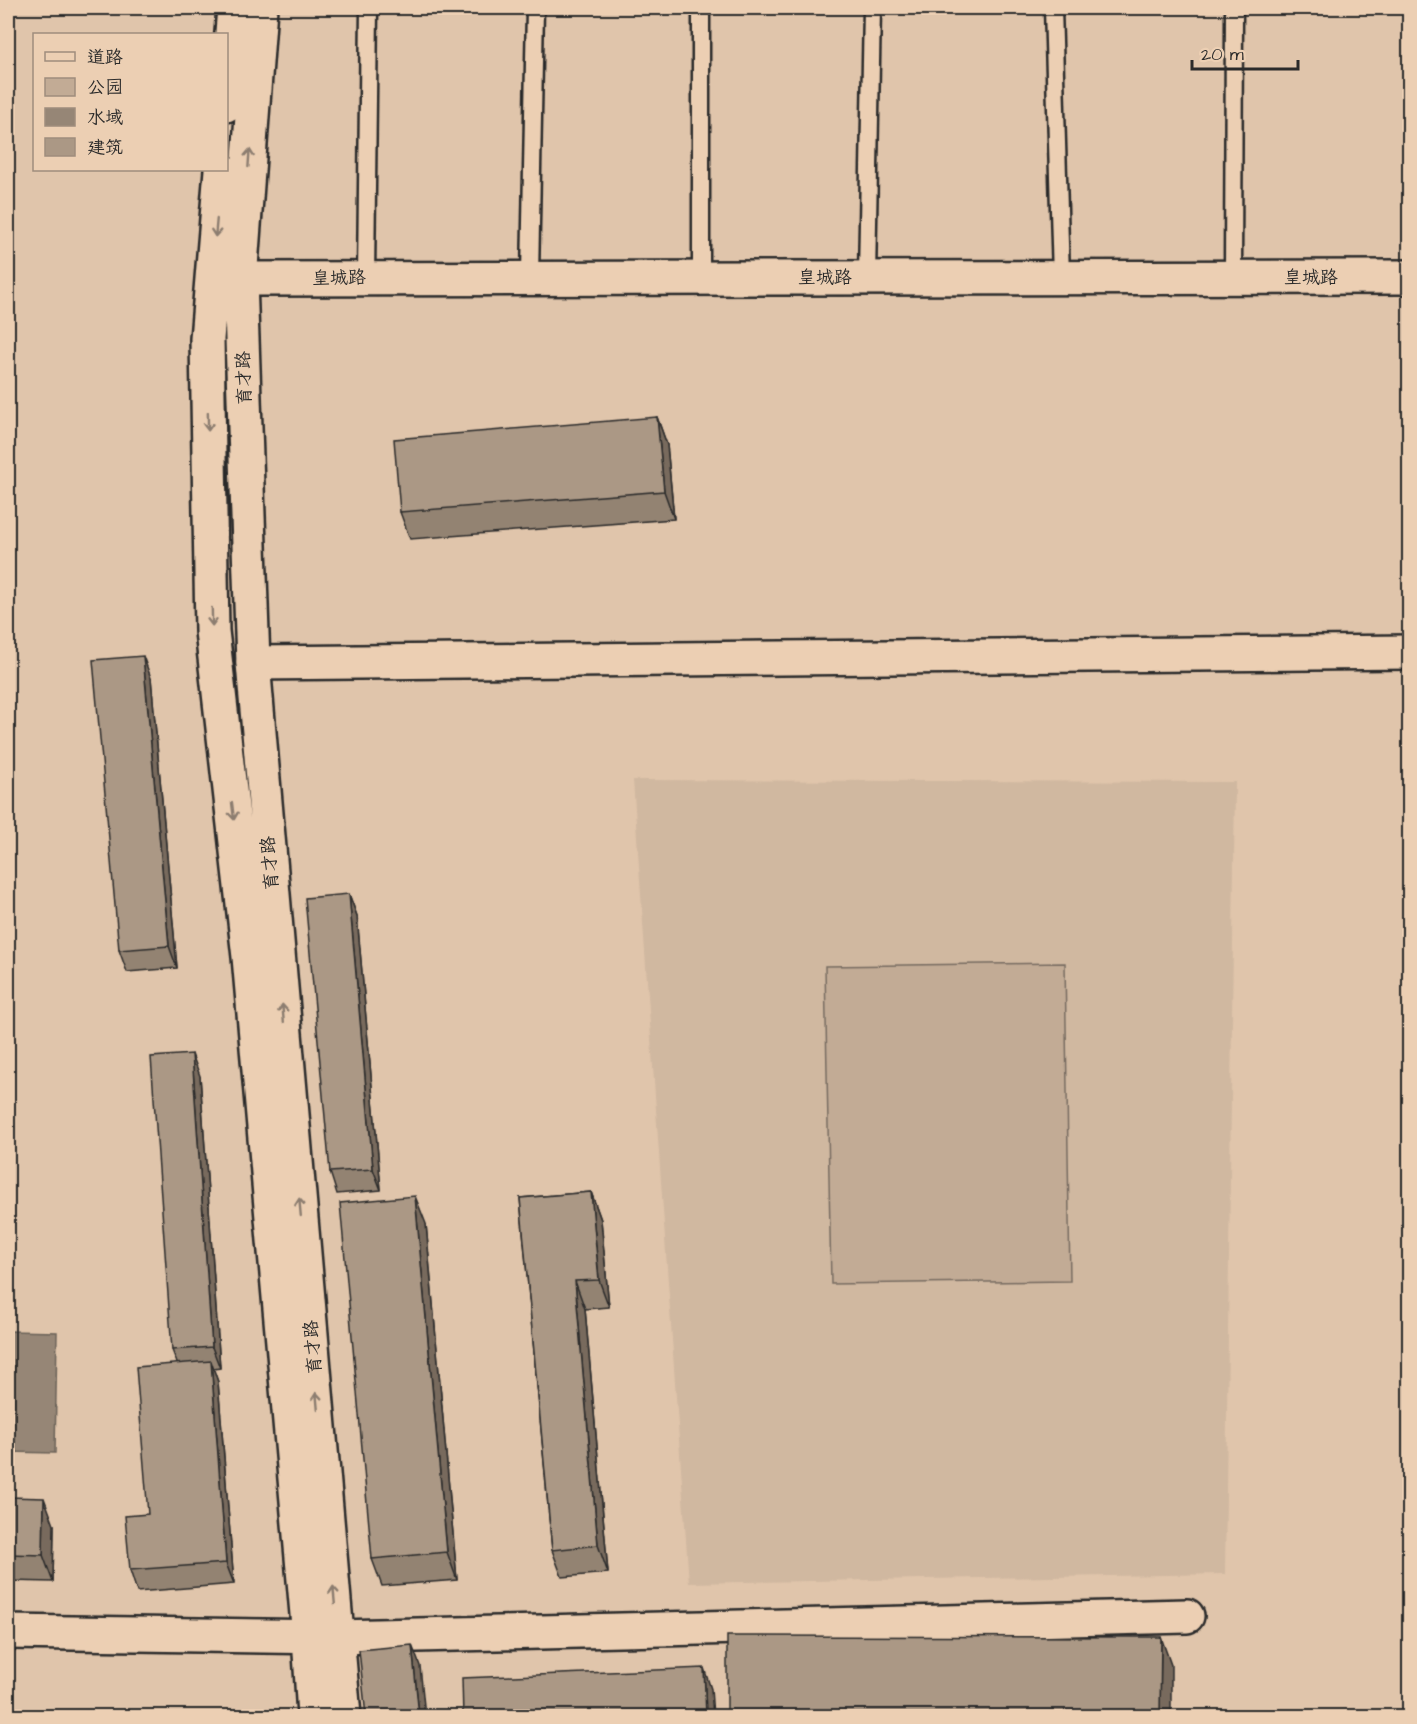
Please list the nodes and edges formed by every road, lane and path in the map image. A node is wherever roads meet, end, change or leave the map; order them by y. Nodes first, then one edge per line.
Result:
1 (234, 8) edge
2 (260, 8) edge
3 (369, 8) edge
4 (535, 8) edge
5 (701, 8) edge
6 (872, 8) edge
7 (1053, 8) edge
8 (1234, 8) edge
9 (228, 81) edge
10 (221, 171) edge
11 (531, 277) junction
12 (701, 277) junction
13 (867, 277) junction
14 (1061, 277) junction
15 (1233, 277) junction
16 (1410, 277) edge
17 (366, 278) junction
18 (226, 279) junction
19 (1410, 652) edge
20 (253, 663) junction
21 (1187, 1616) dead end
22 (8, 1632) edge
23 (324, 1637) junction
24 (314, 1716) edge
25 (344, 1716) edge

1 - 9 street
18 -> 2 street, 育才路
3 - 17 lane
4 - 11 lane
5 - 12 lane
6 - 13 lane
7 - 14 lane
8 - 15 lane
10 -> 18 street
11 - 12 street, 皇城路
11 - 17 street, 皇城路
12 - 13 street, 皇城路
13 - 14 street, 皇城路
14 - 15 street, 皇城路
15 - 16 street, 皇城路
17 - 18 street, 皇城路
18 - 20 street, 育才路
18 -> 23 street
19 - 20 street
23 -> 20 street, 育才路
21 - 23 street
22 - 23 street
23 - 24 street
23 - 25 street, 育才路

